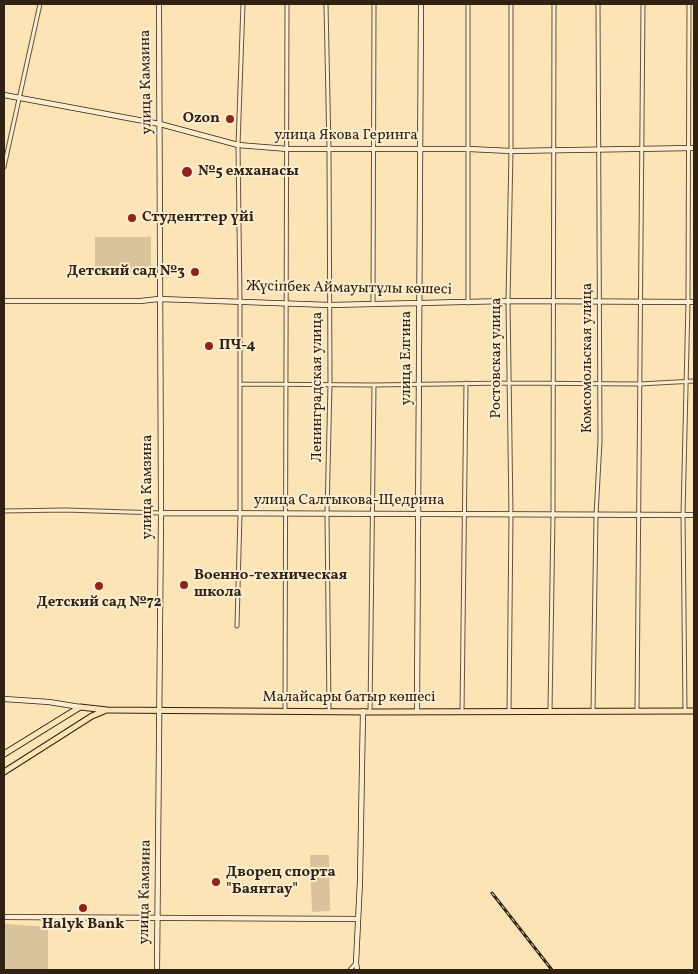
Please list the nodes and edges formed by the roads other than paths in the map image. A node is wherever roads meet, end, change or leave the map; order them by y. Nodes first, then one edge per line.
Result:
1 (40, 4) edge
2 (159, 4) edge
3 (243, 4) edge
4 (287, 4) edge
5 (326, 4) edge
6 (374, 4) edge
7 (421, 4) edge
8 (468, 4) edge
9 (511, 4) edge
10 (554, 4) edge
11 (598, 4) edge
12 (643, 4) edge
13 (689, 4) edge
14 (4, 95) edge
15 (20, 98) junction
16 (160, 124) junction
17 (238, 145) junction
18 (688, 148) junction
19 (694, 148) edge
20 (288, 149) junction
21 (329, 149) junction
22 (374, 149) junction
23 (421, 149) junction
24 (469, 149) junction
25 (642, 149) junction
26 (554, 150) junction
27 (599, 150) junction
28 (511, 151) junction
29 (4, 167) edge
30 (159, 299) junction
31 (4, 301) edge
32 (240, 301) junction
33 (508, 301) junction
34 (553, 301) junction
35 (600, 301) junction
36 (641, 301) junction
37 (468, 302) junction
38 (688, 302) junction
39 (694, 302) edge
40 (287, 303) junction
41 (373, 304) junction
42 (420, 304) junction
43 (330, 305) junction
44 (686, 381) junction
45 (694, 381) edge
46 (466, 383) junction
47 (508, 383) junction
48 (553, 383) junction
49 (240, 384) junction
50 (286, 384) junction
51 (330, 384) junction
52 (419, 384) junction
53 (600, 384) junction
54 (640, 384) junction
55 (374, 385) junction
56 (4, 511) edge
57 (161, 514) junction
58 (240, 514) junction
59 (286, 514) junction
60 (328, 514) junction
61 (372, 514) junction
62 (419, 514) junction
63 (465, 514) junction
64 (510, 514) junction
65 (639, 514) junction
66 (553, 515) junction
67 (596, 515) junction
68 (683, 515) junction
69 (694, 515) edge
70 (238, 626) dead end
71 (4, 699) edge
72 (80, 707) junction
73 (107, 710) junction
74 (160, 710) junction
75 (637, 710) junction
76 (285, 711) junction
77 (329, 711) junction
78 (550, 711) junction
79 (593, 711) junction
80 (685, 711) junction
81 (694, 711) edge
82 (363, 712) junction
83 (370, 712) junction
84 (418, 712) junction
85 (462, 712) junction
86 (509, 712) junction
87 (4, 754) edge
88 (4, 772) edge
89 (4, 917) edge
90 (158, 919) junction
91 (358, 919) junction
92 (356, 963) junction
93 (157, 970) edge
94 (350, 970) edge
95 (357, 970) edge

1 - 15 street
2 - 16 street, улица Камзина
3 - 17 street
4 - 20 street
5 - 21 street, Ленинградская улица
6 - 22 street
7 - 23 street, улица Елгина
8 - 24 street
9 - 28 street, Ростовская улица
10 - 26 street
11 - 27 street, Комсомольская улица
12 - 25 street
13 - 18 street
14 - 15 street, улица Якова Геринга
15 - 16 street, улица Якова Геринга
15 - 29 street
16 - 17 street, улица Якова Геринга
16 - 30 street, улица Камзина
17 - 20 street, улица Якова Геринга
17 - 32 street
18 - 19 street, улица Якова Геринга
18 - 25 street, улица Якова Геринга
18 - 38 street
20 - 21 street, улица Якова Геринга
20 - 40 street
21 - 22 street, улица Якова Геринга
21 - 43 street, Ленинградская улица
22 - 23 street, улица Якова Геринга
22 - 41 street
23 - 24 street, улица Якова Геринга
23 - 42 street, улица Елгина
24 - 28 street, улица Якова Геринга
24 - 37 street
25 - 27 street, улица Якова Геринга
25 - 36 street
26 - 27 street, улица Якова Геринга
26 - 28 street, улица Якова Геринга
26 - 34 street
27 - 35 street, Комсомольская улица
28 - 33 street, Ростовская улица
30 - 31 street, Жүсіпбек Аймауытұлы көшесі
30 - 32 street, Жүсіпбек Аймауытұлы көшесі
30 - 57 street, улица Камзина
32 - 40 street, Жүсіпбек Аймауытұлы көшесі
32 - 49 street
33 - 34 street, Жүсіпбек Аймауытұлы көшесі
33 - 37 street, Жүсіпбек Аймауытұлы көшесі
33 - 47 street, Ростовская улица
34 - 35 street, Жүсіпбек Аймауытұлы көшесі
34 - 48 street
35 - 36 street, Жүсіпбек Аймауытұлы көшесі
35 - 53 street, Комсомольская улица
36 - 38 street, Жүсіпбек Аймауытұлы көшесі
36 - 54 street
37 - 42 street, Жүсіпбек Аймауытұлы көшесі
38 - 39 street, Жүсіпбек Аймауытұлы көшесі
38 - 44 street
40 - 43 street, Жүсіпбек Аймауытұлы көшесі
40 - 50 street
41 - 42 street, Жүсіпбек Аймауытұлы көшесі
41 - 43 street, Жүсіпбек Аймауытұлы көшесі
42 - 52 street, улица Елгина
43 - 51 street, Ленинградская улица
44 - 45 street
44 - 54 street
44 - 68 street
46 - 47 street
46 - 52 street
46 - 63 street
47 - 48 street
47 - 64 street, Ростовская улица
48 - 53 street
48 - 66 street
49 - 50 street
49 - 58 street
50 - 51 street
50 - 59 street
51 - 55 street
51 - 60 street, Ленинградская улица
52 - 55 street
52 - 62 street, улица Елгина
53 - 54 street
53 - 67 street, Комсомольская улица
54 - 65 street
55 - 61 street
56 - 57 street, улица Салтыкова-Щедрина
57 - 58 street, улица Салтыкова-Щедрина
57 - 74 street, улица Камзина
58 - 59 street, улица Салтыкова-Щедрина
58 - 70 street
59 - 60 street, улица Салтыкова-Щедрина
59 - 76 street
60 - 61 street, улица Салтыкова-Щедрина
60 - 77 street, Ленинградская улица
61 - 62 street, улица Салтыкова-Щедрина
61 - 83 street
62 - 63 street, улица Салтыкова-Щедрина
62 - 84 street, улица Елгина
63 - 64 street, улица Салтыкова-Щедрина
63 - 85 street
64 - 66 street, улица Салтыкова-Щедрина
64 - 86 street, Ростовская улица
65 - 67 street, улица Салтыкова-Щедрина
65 - 68 street, улица Салтыкова-Щедрина
65 - 75 street
66 - 67 street, улица Салтыкова-Щедрина
66 - 78 street
67 - 79 street, Комсомольская улица
68 - 69 street, улица Салтыкова-Щедрина
68 - 80 street
71 - 72 street, Малайсары батыр көшесі
72 - 73 main road, Малайсары батыр көшесі
72 - 87 main road
73 - 74 main road, Малайсары батыр көшесі
73 - 88 main road
74 - 76 main road, Малайсары батыр көшесі
74 - 90 street, улица Камзина
75 - 79 main road, Малайсары батыр көшесі
75 - 80 main road, Малайсары батыр көшесі
76 - 77 main road, Малайсары батыр көшесі
77 - 82 main road, Малайсары батыр көшесі
78 - 79 main road, Малайсары батыр көшесі
78 - 86 main road, Малайсары батыр көшесі
80 - 81 main road, Малайсары батыр көшесі
82 - 83 main road, Малайсары батыр көшесі
82 - 91 street
83 - 84 main road, Малайсары батыр көшесі
84 - 85 main road, Малайсары батыр көшесі
85 - 86 main road, Малайсары батыр көшесі
89 - 90 street
90 - 91 street
90 - 93 street, улица Камзина
91 - 92 street
92 - 94 street
92 - 95 street

